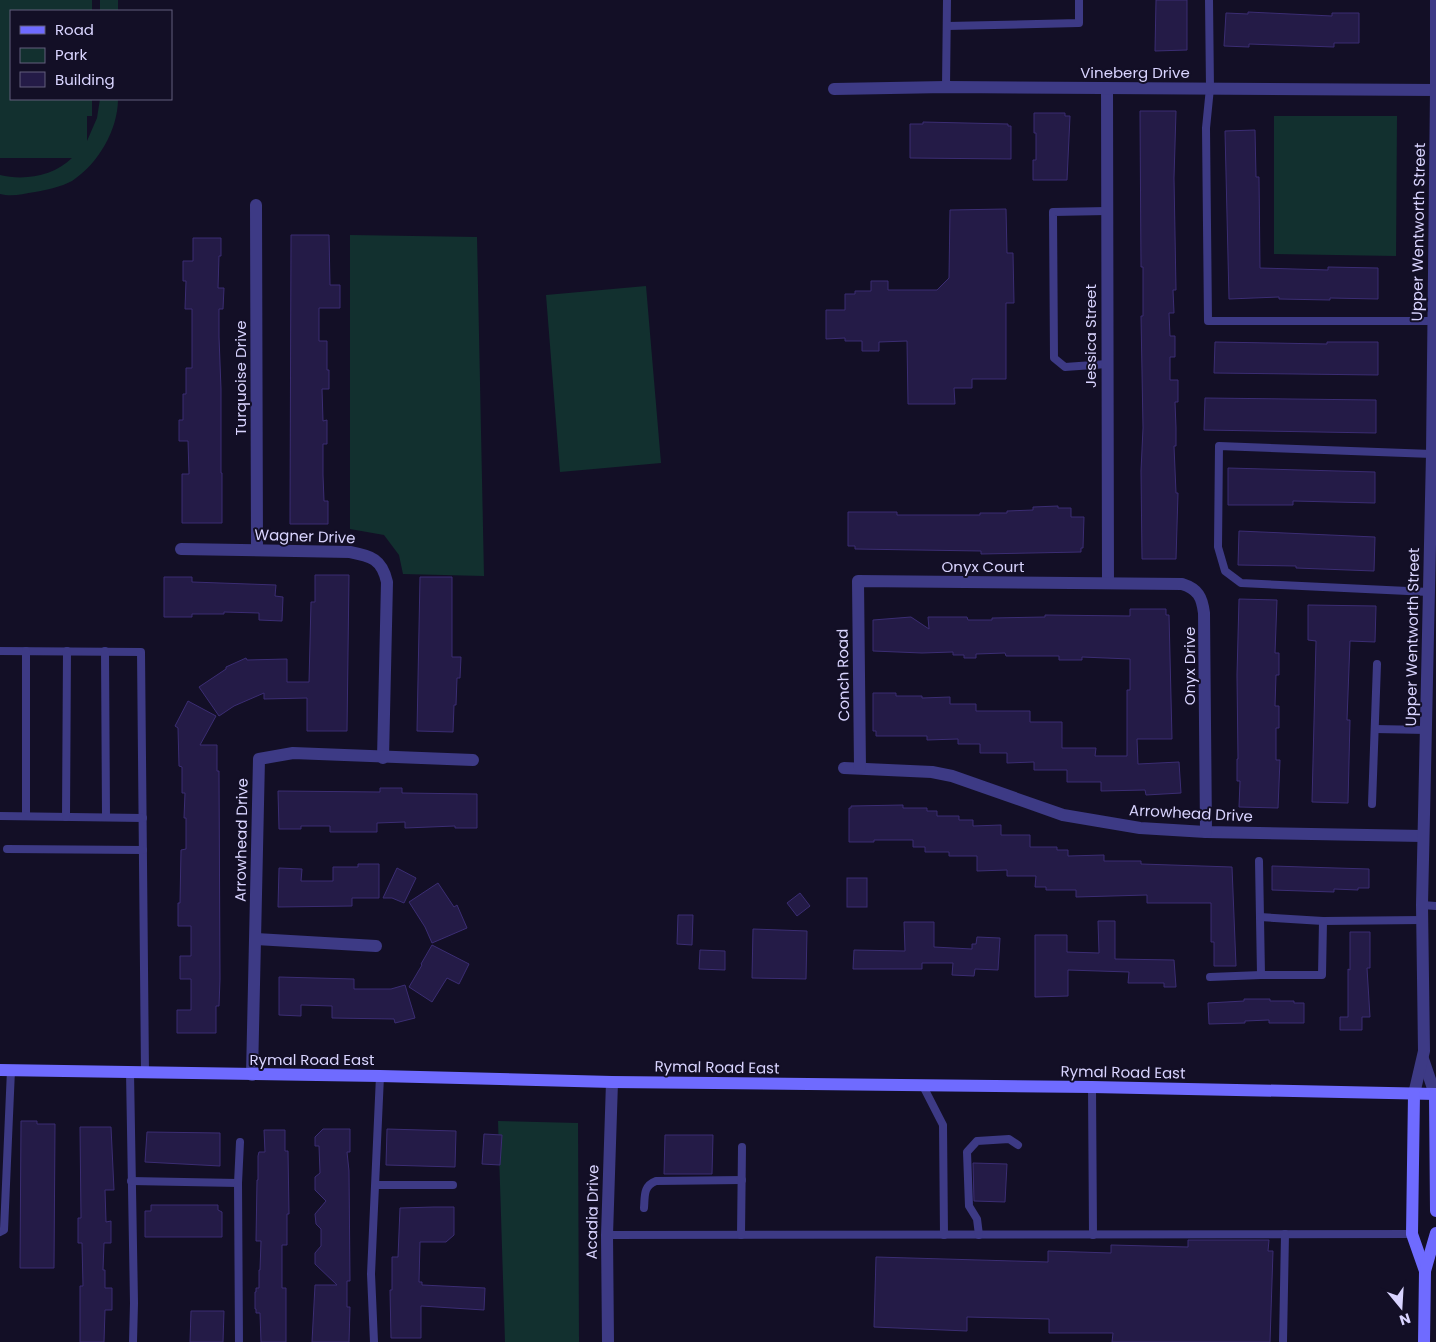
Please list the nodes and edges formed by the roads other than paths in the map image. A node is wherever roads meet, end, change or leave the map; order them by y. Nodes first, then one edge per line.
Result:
1 (947, 0) edge
2 (1079, 0) edge
3 (1209, 0) edge
4 (1436, 0) edge
5 (947, 26) junction
6 (946, 87) junction
7 (1107, 88) junction
8 (1210, 88) junction
9 (834, 89) dead end
10 (1436, 90) edge
11 (256, 205) dead end
12 (1106, 211) junction
13 (1433, 321) junction
14 (1107, 364) junction
15 (1432, 454) junction
16 (181, 549) dead end
17 (257, 550) junction
18 (858, 581) joint
19 (1108, 583) junction
20 (1429, 592) junction
21 (0, 651) edge
22 (26, 651) junction
23 (67, 651) junction
24 (104, 651) junction
25 (1377, 664) dead end
26 (1432, 677) edge
27 (1375, 729) junction
28 (1426, 730) junction
29 (383, 758) junction
30 (473, 760) dead end
31 (844, 768) dead end
32 (860, 768) junction
33 (1372, 804) dead end
34 (0, 816) edge
35 (26, 816) junction
36 (66, 817) junction
37 (106, 817) junction
38 (143, 818) junction
39 (1206, 832) junction
40 (1424, 836) junction
41 (7, 849) dead end
42 (143, 850) junction
43 (1259, 862) dead end
44 (1422, 906) junction
45 (1436, 906) edge
46 (1260, 917) junction
47 (1422, 920) junction
48 (1323, 921) junction
49 (256, 940) junction
50 (376, 946) dead end
51 (1261, 975) junction
52 (1210, 977) dead end
53 (1423, 1058) junction
54 (6, 1070) edge
55 (130, 1072) junction
56 (145, 1073) junction
57 (252, 1075) junction
58 (380, 1076) junction
59 (612, 1082) junction
60 (923, 1086) junction
61 (1092, 1087) junction
62 (1414, 1094) junction
63 (1435, 1094) edge
64 (240, 1142) dead end
65 (1018, 1145) dead end
66 (742, 1147) dead end
67 (742, 1180) junction
68 (131, 1181) junction
69 (238, 1183) junction
70 (376, 1185) junction
71 (453, 1186) dead end
72 (644, 1208) dead end
73 (1436, 1211) edge
74 (0, 1232) edge
75 (1436, 1233) edge
76 (1093, 1234) junction
77 (1285, 1234) junction
78 (1412, 1234) junction
79 (607, 1235) junction
80 (741, 1235) junction
81 (944, 1235) junction
82 (978, 1235) junction
83 (1430, 1271) edge
84 (132, 1342) edge
85 (239, 1342) edge
86 (374, 1342) edge
87 (608, 1342) edge
88 (1283, 1342) edge
89 (1424, 1342) edge

1 - 5 lane
2 - 5 lane
3 - 8 lane
4 - 10 street, Upper Wentworth Street
5 - 6 lane
6 - 7 street, Vineberg Drive
6 - 9 street, Vineberg Drive
7 - 8 street, Vineberg Drive
7 - 12 street, Jessica Street
8 - 10 street, Vineberg Drive
8 - 13 lane
10 - 13 street, Upper Wentworth Street
11 - 17 street, Turquoise Drive
12 - 14 street, Jessica Street
12 - 14 lane
13 - 15 street, Upper Wentworth Street
14 - 19 street, Jessica Street
15 - 20 street, Upper Wentworth Street
15 - 20 lane
16 - 17 street, Wagner Drive
17 - 29 street, Wagner Drive
18 - 19 street, Onyx Court
18 - 32 street, Conch Road
19 - 39 street, Onyx Drive
20 - 26 street, Upper Wentworth Street
21 - 22 lane
22 - 23 lane
22 - 35 lane
23 - 24 lane
23 - 36 lane
24 - 37 lane
24 - 38 lane
25 - 27 lane
26 - 28 street, Upper Wentworth Street
27 - 28 lane
27 - 33 lane
28 - 40 street, Upper Wentworth Street
29 - 30 street, Arrowhead Drive
29 - 49 street, Arrowhead Drive
31 - 32 street, Arrowhead Drive
32 - 39 street, Arrowhead Drive
34 - 35 lane
35 - 36 lane
36 - 37 lane
37 - 38 lane
38 - 42 lane
39 - 40 street, Arrowhead Drive
40 - 44 street, Upper Wentworth Street
41 - 42 lane
42 - 56 lane
43 - 46 lane
44 - 45 lane
44 - 47 street, Upper Wentworth Street
46 - 48 lane
46 - 51 lane
47 - 48 lane
47 - 53 street, Upper Wentworth Street
48 - 51 lane
49 - 50 street
49 - 57 street, Arrowhead Drive
51 - 52 lane
53 - 62 street, Upper Wentworth Street
53 - 63 street
54 - 55 main road, Rymal Road East
54 - 74 lane
55 - 56 main road, Rymal Road East
55 - 68 lane
56 - 57 main road, Rymal Road East
57 - 58 main road, Rymal Road East
58 - 59 main road, Rymal Road East
58 - 70 lane
59 - 60 main road, Rymal Road East
59 - 79 street, Acadia Drive
60 - 61 main road, Rymal Road East
60 - 81 lane
61 - 62 main road, Rymal Road East
61 - 76 lane
62 - 63 main road, Rymal Road East
62 - 78 main road, Upper Wentworth Street
63 - 73 main road
64 - 69 lane
65 - 82 lane
66 - 67 lane
67 - 72 lane
67 - 80 lane
68 - 69 lane
68 - 84 lane
69 - 85 lane
70 - 71 lane
70 - 86 lane
75 - 83 main road, Upper Wentworth Street
76 - 77 lane
76 - 82 lane
77 - 78 lane
77 - 88 lane
78 - 83 main road, Upper Wentworth Street
79 - 80 lane
79 - 87 street, Acadia Drive
80 - 81 lane
81 - 82 lane
83 - 89 main road, Upper Wentworth Street

